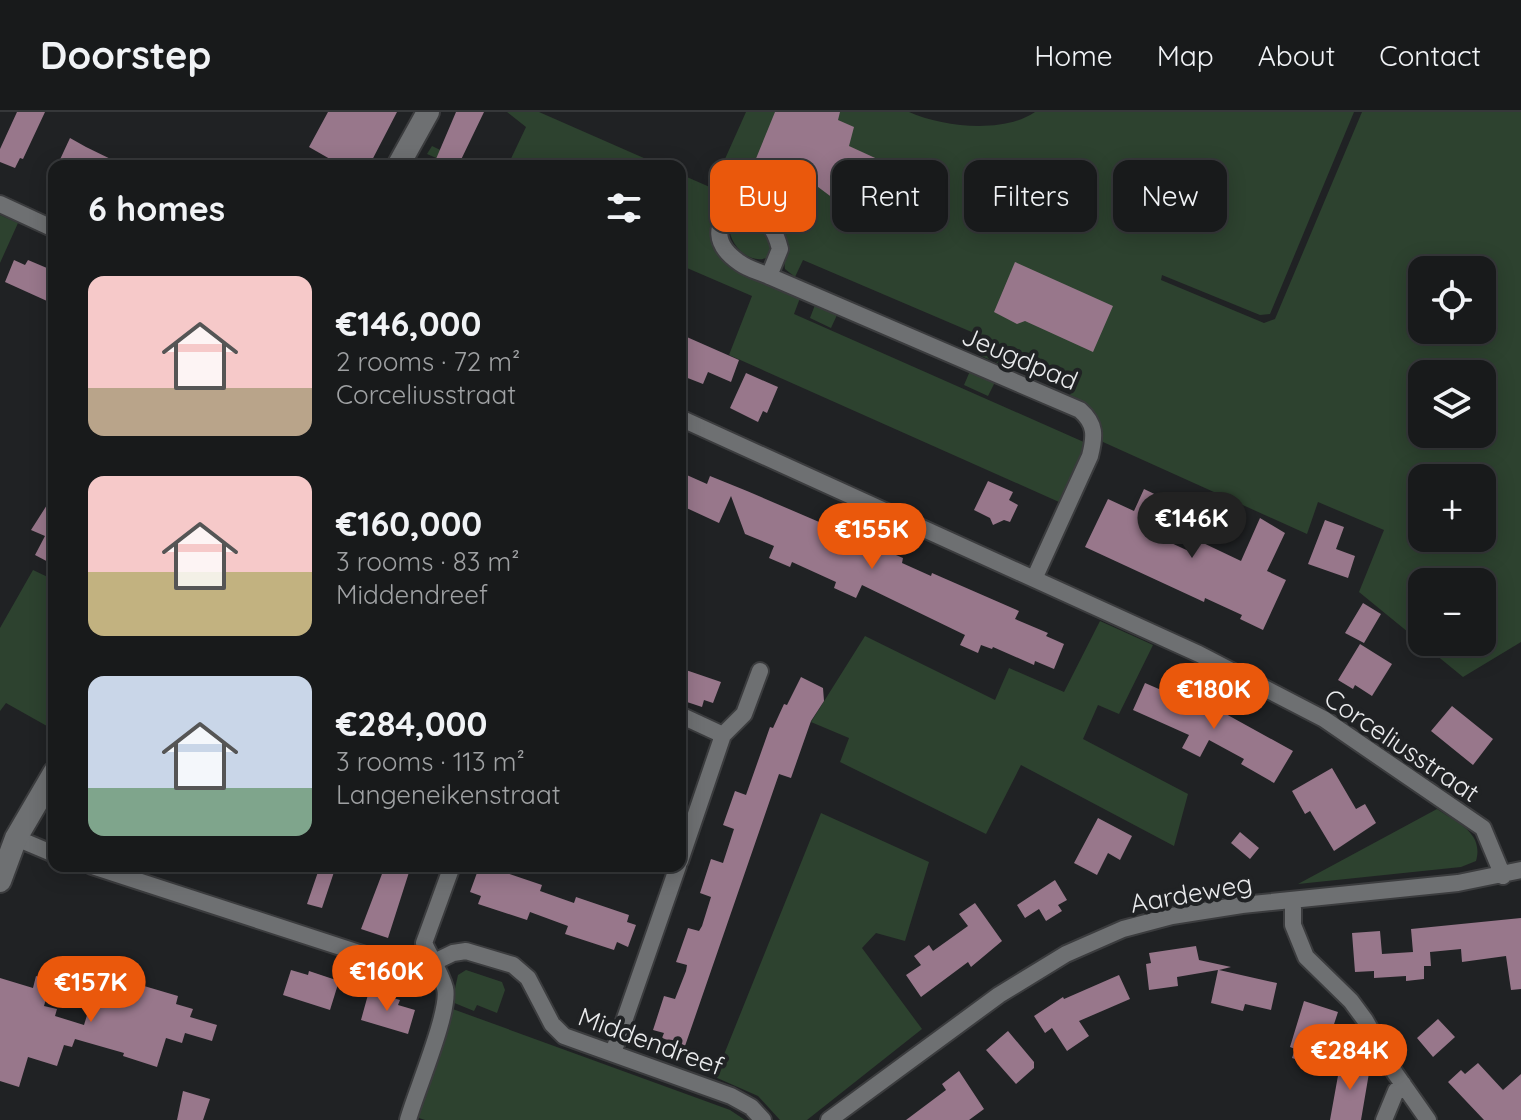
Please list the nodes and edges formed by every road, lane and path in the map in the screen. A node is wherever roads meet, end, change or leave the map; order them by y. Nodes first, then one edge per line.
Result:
1 (428, 112) edge
2 (401, 160) edge
3 (0, 204) edge
4 (48, 226) edge
5 (769, 276) dead end
6 (686, 421) edge
7 (1034, 579) junction
8 (760, 671) dead end
9 (686, 718) edge
10 (723, 735) junction
11 (48, 783) edge
12 (16, 838) junction
13 (686, 843) edge
14 (48, 851) edge
15 (1521, 870) edge
16 (110, 872) edge
17 (450, 872) edge
18 (676, 872) edge
19 (1503, 876) junction
20 (0, 881) edge
21 (1293, 902) junction
22 (433, 963) junction
23 (613, 1053) junction
24 (1403, 1084) junction
25 (408, 1120) edge
26 (763, 1120) edge
27 (829, 1120) edge
28 (1384, 1120) edge
29 (1428, 1120) edge

1 - 2 street
3 - 4 street
5 - 7 street, Jeugdpad
6 - 7 street, Corceliusstraat
7 - 19 street, Corceliusstraat
8 - 10 street
9 - 10 street
10 - 13 street
11 - 12 street
12 - 14 street
12 - 20 street
15 - 19 street, Aardeweg
16 - 22 street, Middendreef
17 - 22 street
18 - 23 street
19 - 21 street, Aardeweg
21 - 24 street
21 - 27 street, Aardeweg
22 - 23 street, Middendreef
22 - 25 street
23 - 26 street, Middendreef
24 - 28 street
24 - 29 street

